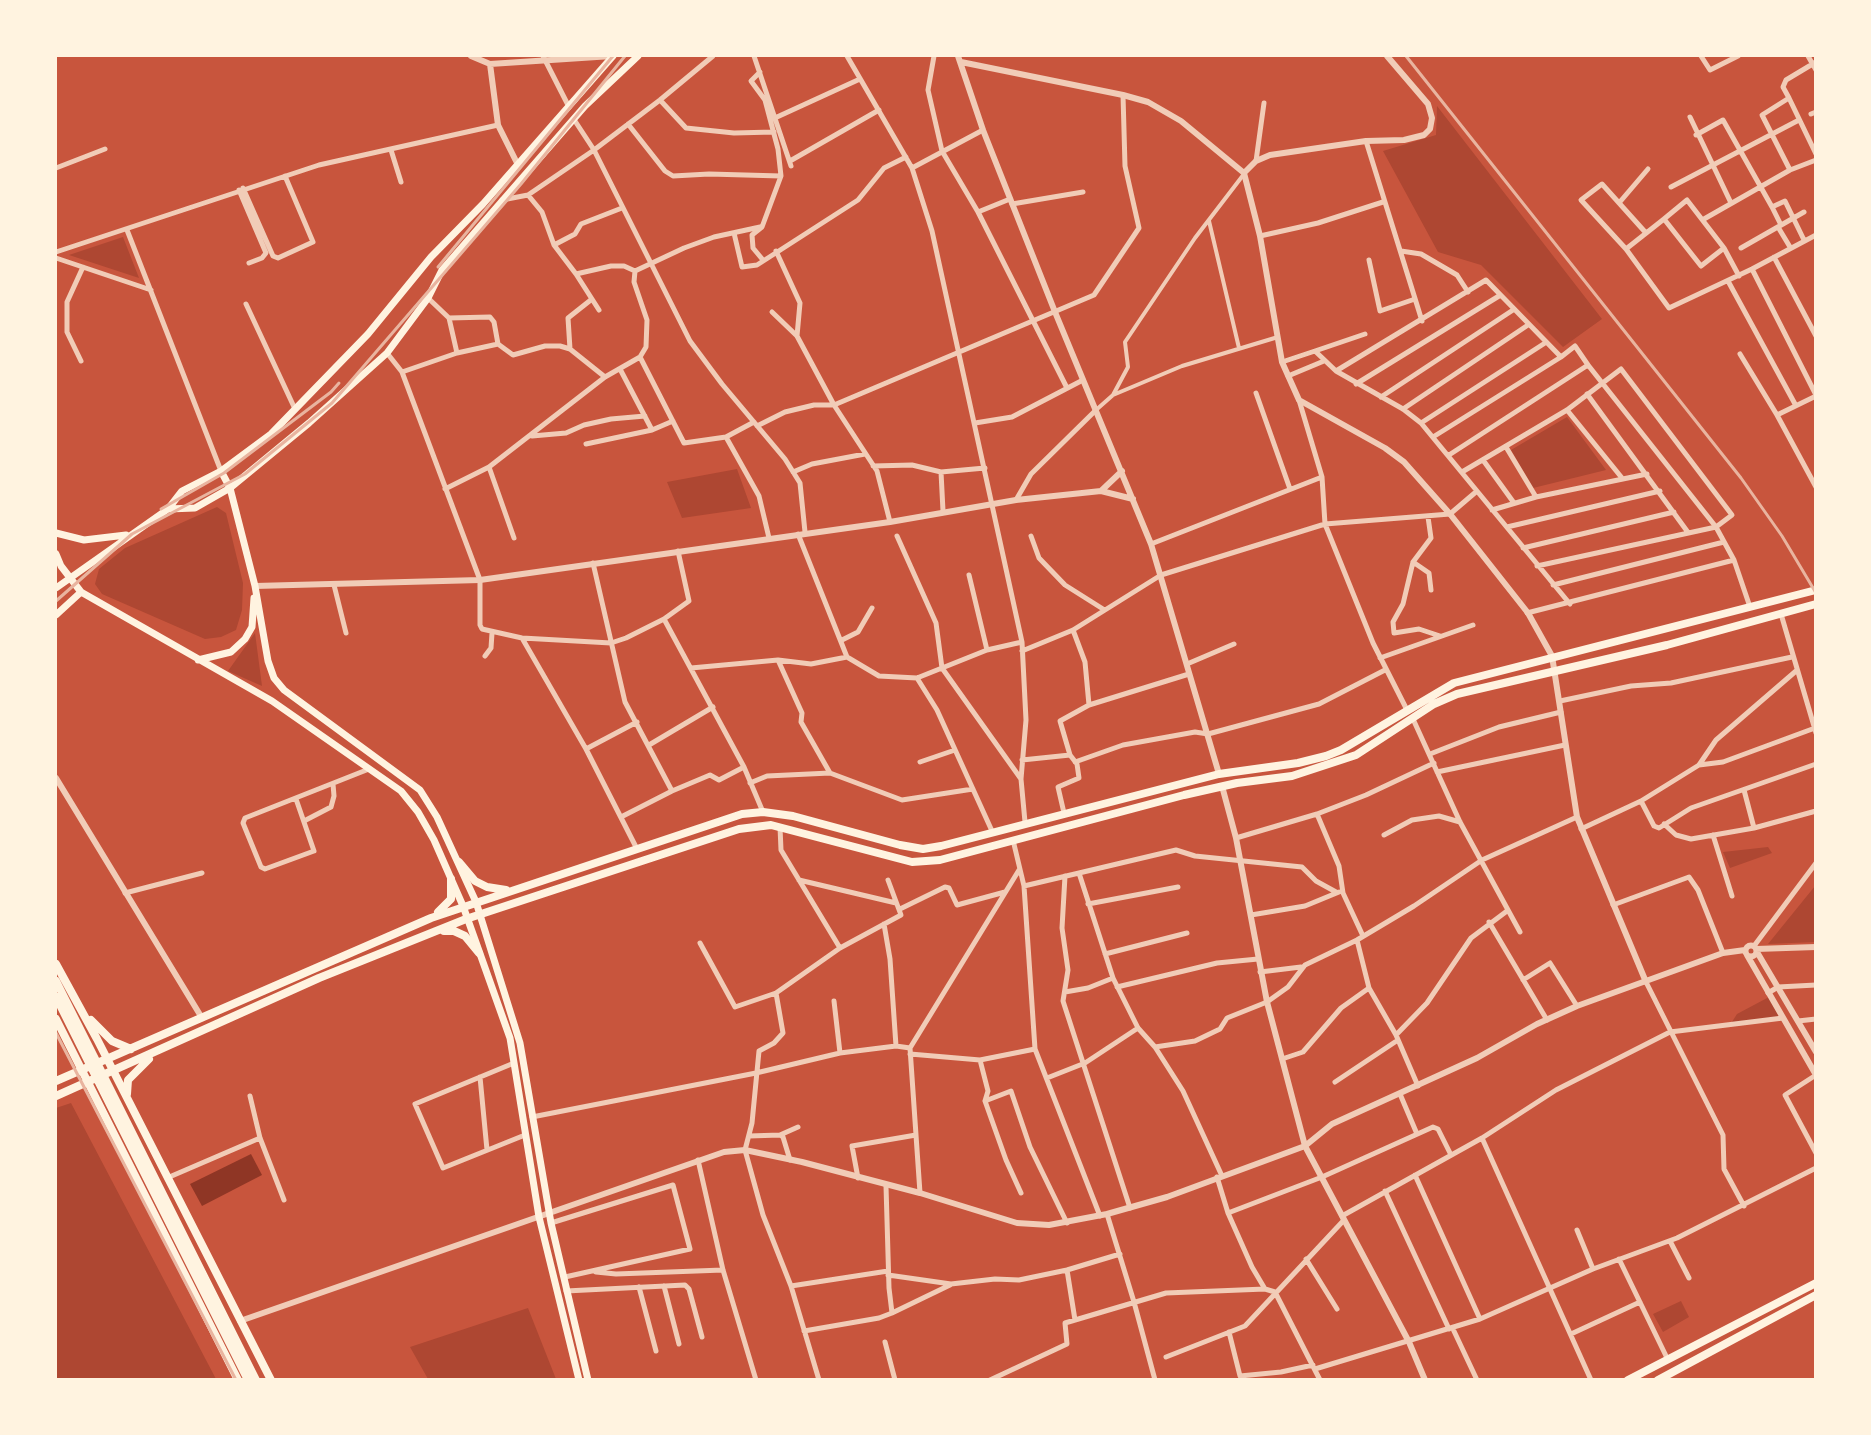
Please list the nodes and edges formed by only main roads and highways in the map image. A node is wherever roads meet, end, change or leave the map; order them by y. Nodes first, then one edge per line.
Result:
1 (613, 56) edge
2 (638, 56) edge
3 (483, 204) junction
4 (493, 213) junction
5 (221, 471) junction
6 (230, 488) junction
7 (168, 509) junction
8 (56, 533) edge
9 (131, 534) junction
10 (56, 554) edge
11 (68, 577) junction
12 (255, 586) junction
13 (56, 588) edge
14 (1815, 590) edge
15 (81, 592) junction
16 (1815, 604) edge
17 (56, 615) edge
18 (198, 660) junction
19 (1362, 737) junction
20 (1368, 747) junction
21 (900, 845) junction
22 (897, 859) junction
23 (459, 861) junction
24 (451, 879) junction
25 (512, 890) junction
26 (476, 902) junction
27 (463, 906) junction
28 (480, 915) junction
29 (430, 918) junction
30 (466, 919) junction
31 (435, 932) junction
32 (478, 953) junction
33 (56, 964) edge
34 (56, 981) edge
35 (56, 997) edge
36 (80, 1008) junction
37 (56, 1019) edge
38 (131, 1049) junction
39 (156, 1052) junction
40 (107, 1059) junction
41 (82, 1070) junction
42 (114, 1072) junction
43 (56, 1081) edge
44 (89, 1083) junction
45 (56, 1096) edge
46 (127, 1099) junction
47 (161, 1165) junction
48 (137, 1177) junction
49 (1815, 1283) edge
50 (1815, 1295) edge
51 (228, 1297) junction
52 (203, 1308) junction
53 (238, 1380) edge
54 (248, 1380) edge
55 (256, 1380) edge
56 (271, 1380) edge
57 (579, 1380) edge
58 (588, 1380) edge
59 (1628, 1380) edge
60 (1658, 1380) edge

1 - 3 main road
2 - 4 main road
3 - 4 main road
3 - 5 main road
4 - 6 main road
5 - 6 main road
5 - 7 main road
6 - 7 main road
6 - 12 main road
7 - 9 main road
8 - 9 main road
9 - 11 main road
10 - 11 main road
11 - 13 main road
11 - 15 main road
12 - 18 main road
12 - 23 main road
14 - 19 main road
15 - 17 main road
15 - 18 main road
16 - 20 main road
18 - 24 main road
19 - 20 main road
19 - 21 main road
20 - 22 main road
21 - 22 main road
21 - 25 main road
22 - 28 main road
23 - 25 main road
23 - 26 main road
24 - 27 main road
24 - 29 main road
25 - 26 main road
26 - 27 main road
26 - 28 main road
27 - 29 main road
27 - 30 main road
28 - 30 main road
28 - 58 main road
29 - 38 main road
30 - 31 main road
30 - 32 main road
31 - 32 main road
31 - 39 main road
32 - 57 main road
33 - 36 main road
34 - 55 main road
35 - 54 main road
36 - 38 main road
36 - 40 main road
37 - 41 main road
38 - 40 main road
39 - 42 main road
39 - 46 main road
40 - 41 main road
40 - 42 main road
41 - 43 main road
41 - 44 main road
42 - 44 main road
42 - 46 main road
44 - 45 main road
44 - 48 main road
46 - 47 main road
47 - 48 main road
47 - 51 main road
48 - 52 main road
49 - 59 main road
50 - 60 main road
51 - 52 main road
51 - 56 main road
52 - 53 main road

